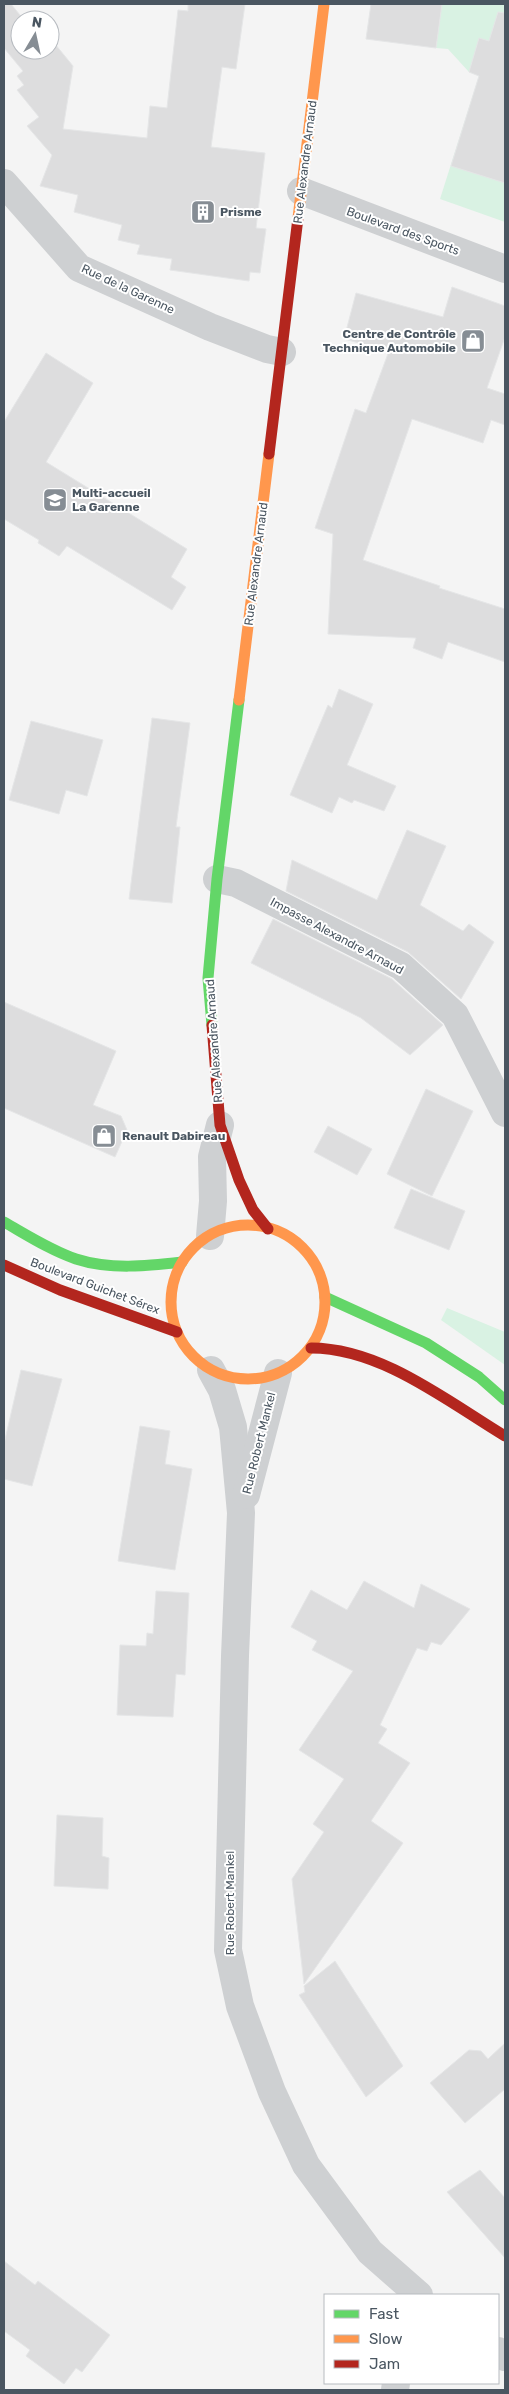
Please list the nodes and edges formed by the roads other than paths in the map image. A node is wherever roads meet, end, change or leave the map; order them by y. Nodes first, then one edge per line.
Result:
1 (324, 4) edge
2 (4, 183) edge
3 (301, 191) junction
4 (505, 269) edge
5 (282, 352) junction
6 (217, 879) junction
7 (505, 1113) edge
8 (220, 1125) junction
9 (4, 1222) edge
10 (268, 1229) junction
11 (210, 1236) junction
12 (182, 1262) junction
13 (4, 1265) edge
14 (325, 1297) junction
15 (177, 1332) junction
16 (311, 1348) junction
17 (211, 1370) junction
18 (278, 1373) junction
19 (505, 1400) edge
20 (505, 1436) edge
21 (241, 1513) junction
22 (412, 2293) edge

1 - 3 main road, Rue Alexandre Arnaud
2 - 5 street, Rue de la Garenne
3 - 4 street, Boulevard des Sports
3 - 5 main road, Rue Alexandre Arnaud
5 - 6 main road, Rue Alexandre Arnaud
6 - 7 street, Impasse Alexandre Arnaud
6 - 8 main road, Rue Alexandre Arnaud
8 - 10 main road, Rue Alexandre Arnaud
8 - 11 street, Rue Alexandre Arnaud
9 - 12 main road, Boulevard Guichet Sérex
10 - 11 main road
10 - 14 main road
11 - 12 main road
12 - 15 main road
13 - 15 main road, Boulevard Guichet Sérex
14 - 16 main road
14 - 19 main road
15 - 17 main road
16 - 18 main road
16 - 20 main road
17 - 18 main road
17 - 21 street, Rue Robert Mankel
18 - 21 street, Rue Robert Mankel
21 - 22 street, Rue Robert Mankel

